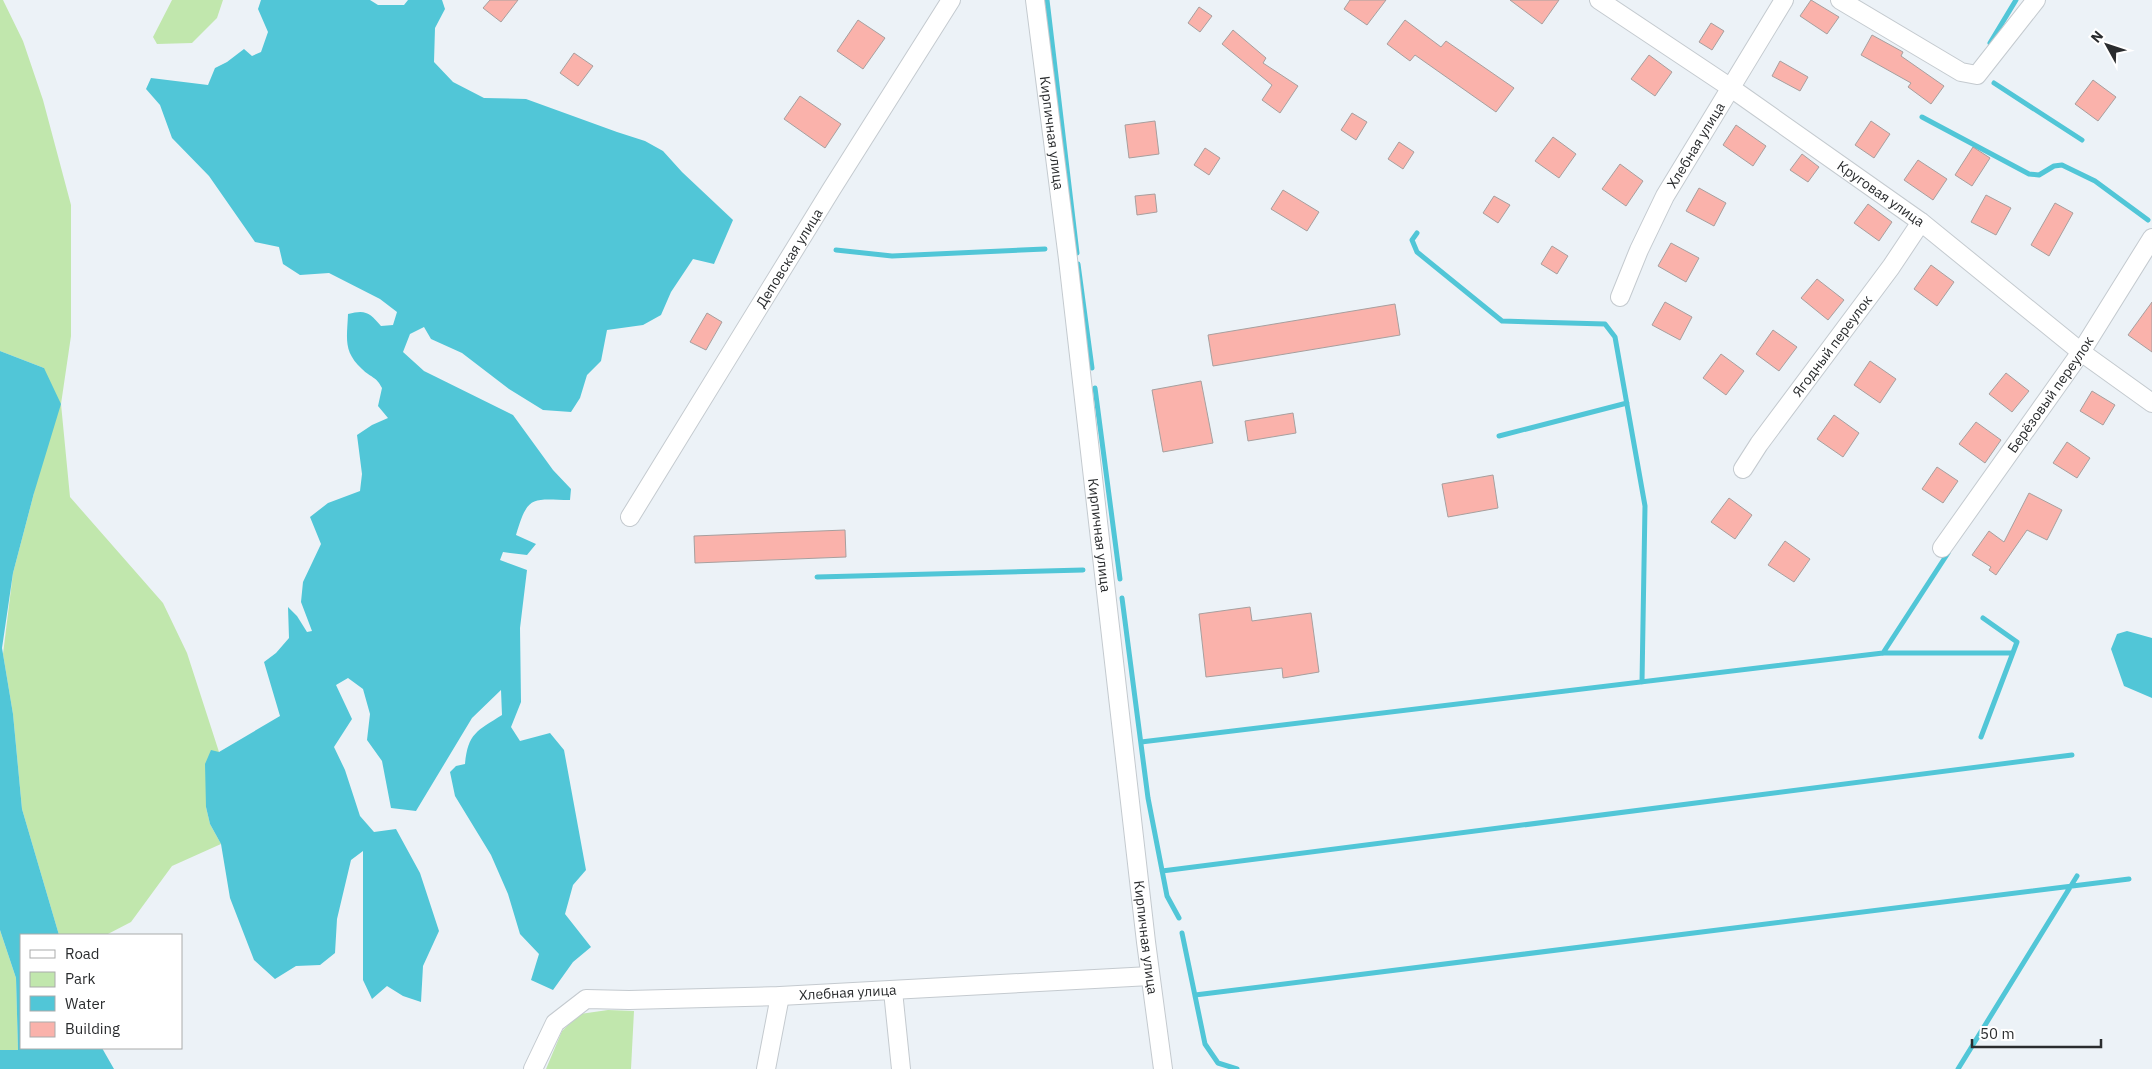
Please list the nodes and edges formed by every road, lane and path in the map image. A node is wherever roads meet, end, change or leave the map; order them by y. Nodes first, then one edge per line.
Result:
1 (951, 0) edge
2 (1035, 0) edge
3 (1599, 0) edge
4 (1784, 0) edge
5 (1840, 0) edge
6 (2036, 0) edge
7 (1731, 88) junction
8 (1921, 222) junction
9 (2152, 238) edge
10 (1620, 297) dead end
11 (2081, 352) junction
12 (2152, 403) edge
13 (1743, 470) dead end
14 (630, 517) dead end
15 (1942, 548) dead end
16 (1150, 976) junction
17 (893, 990) junction
18 (780, 996) junction
19 (533, 1069) edge
20 (766, 1069) edge
21 (901, 1069) edge
22 (1163, 1069) edge

1 - 14 street, Деповская улица
2 - 16 street, Кирпичная улица
3 - 7 street, Круговая улица
4 - 7 street, Хлебная улица
5 - 6 street
7 - 8 street, Круговая улица
7 - 10 street, Хлебная улица
8 - 11 street, Круговая улица
8 - 13 street, Ягодный переулок
9 - 11 street, Берёзовый переулок
11 - 12 street, Круговая улица
11 - 15 street, Берёзовый переулок
16 - 17 street, Хлебная улица
16 - 22 street, Кирпичная улица
17 - 18 street, Хлебная улица
17 - 21 street
18 - 19 street, Хлебная улица
18 - 20 street

